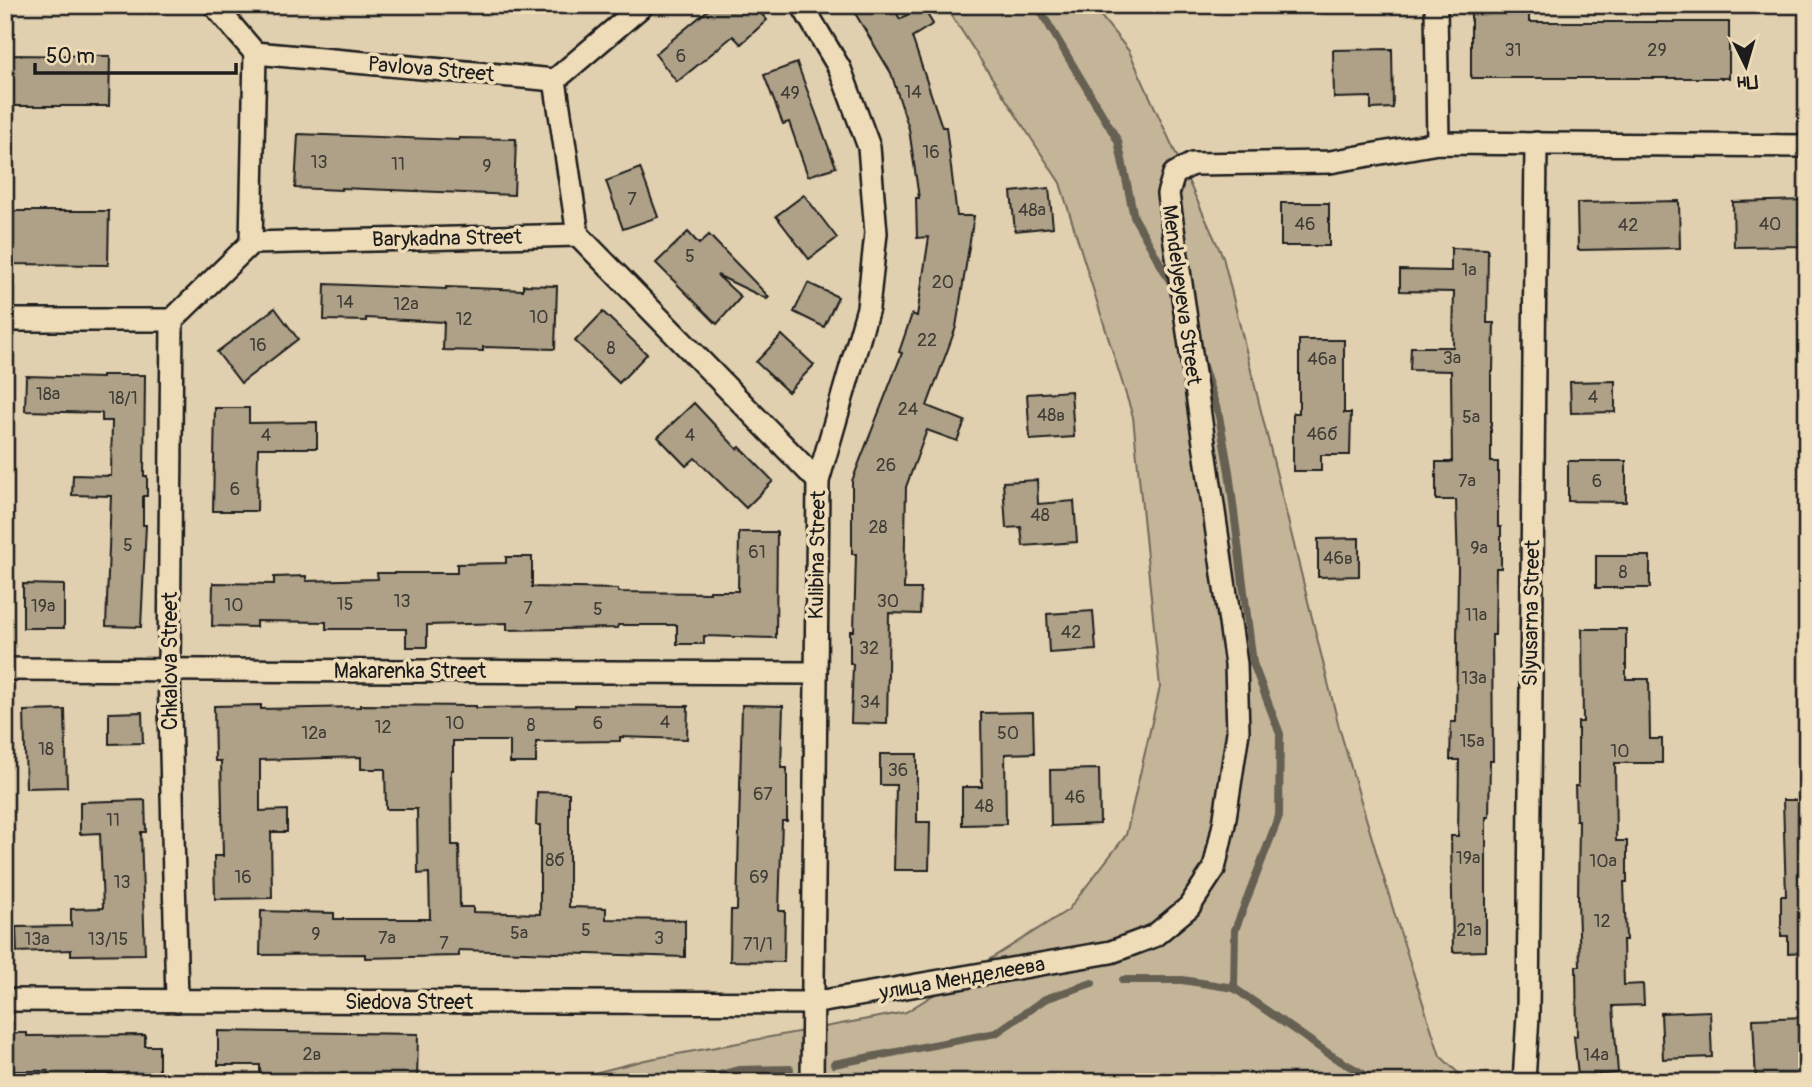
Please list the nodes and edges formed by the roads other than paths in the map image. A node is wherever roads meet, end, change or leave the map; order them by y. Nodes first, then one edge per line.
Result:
1 (214, 5) edge
2 (643, 5) edge
3 (802, 5) edge
4 (1436, 5) edge
5 (256, 53) junction
6 (555, 80) junction
7 (1438, 143) junction
8 (1536, 143) junction
9 (1807, 146) edge
10 (578, 235) junction
11 (251, 243) junction
12 (5, 320) edge
13 (172, 320) junction
14 (818, 481) junction
15 (5, 669) edge
16 (169, 670) junction
17 (815, 673) junction
18 (1111, 952) joint
19 (5, 1000) edge
20 (177, 1001) junction
21 (812, 1003) junction
22 (812, 1082) edge
23 (1524, 1082) edge

1 - 5 street
2 - 6 street
3 - 14 street, Kulibina Street
4 - 7 street
5 - 6 street, Pavlova Street
5 - 11 street
6 - 10 street
7 - 8 street, Mendelyeyeva Street
7 - 18 street, Mendelyeyeva Street
8 - 9 street, Mendelyeyeva Street
8 - 23 street, Slyusarna Street
10 - 11 street, Barykadna Street
10 - 14 street
11 - 13 street
12 - 13 street
13 - 16 street, Chkalova Street
14 - 17 street, Kulibina Street
15 - 16 street, Makarenka Street
16 - 17 street, Makarenka Street
16 - 20 street, Chkalova Street
17 - 21 street, Kulibina Street
18 - 21 street, улица Менделеева
19 - 20 street, Siedova Street
20 - 21 street, Siedova Street
21 - 22 street, Kulibina Street

